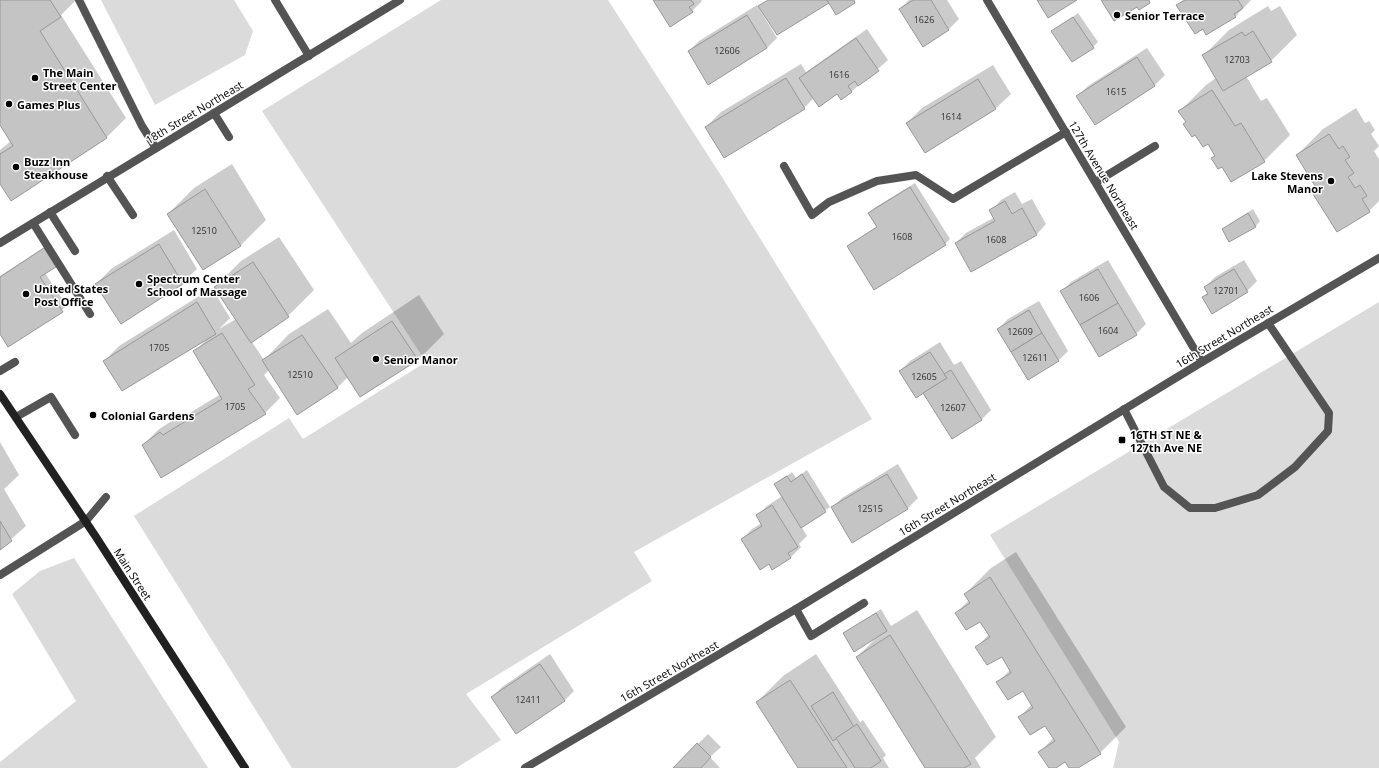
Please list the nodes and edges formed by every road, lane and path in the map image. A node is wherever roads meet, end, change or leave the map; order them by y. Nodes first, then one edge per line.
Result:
1 (79, 0) edge
2 (275, 0) edge
3 (400, 0) edge
4 (987, 0) edge
5 (310, 56) junction
6 (214, 113) junction
7 (1066, 132) junction
8 (229, 137) dead end
9 (1155, 146) dead end
10 (156, 148) junction
11 (784, 166) dead end
12 (107, 176) junction
13 (1096, 182) junction
14 (50, 212) junction
15 (133, 215) dead end
16 (33, 223) junction
17 (0, 243) edge
18 (75, 251) dead end
19 (1379, 258) edge
20 (90, 314) dead end
21 (1268, 323) junction
22 (15, 362) dead end
23 (1202, 362) junction
24 (0, 371) edge
25 (0, 394) edge
26 (2, 404) edge
27 (1124, 409) junction
28 (16, 417) junction
29 (75, 435) dead end
30 (106, 497) dead end
31 (86, 521) junction
32 (0, 575) edge
33 (864, 603) dead end
34 (796, 609) junction
35 (245, 768) edge
36 (525, 768) edge

1 - 10 street
2 - 5 street
3 - 5 street, 18th Street Northeast
4 - 7 street, 127th Avenue Northeast
5 - 6 street, 18th Street Northeast
6 - 8 street
6 - 10 street, 18th Street Northeast
7 - 11 street
7 - 13 street, 127th Avenue Northeast
9 - 13 street
10 - 12 street, 18th Street Northeast
12 - 14 street, 18th Street Northeast
12 - 15 street
13 - 23 street, 127th Avenue Northeast
14 - 16 street, 18th Street Northeast
14 - 18 street
16 - 17 street, 18th Street Northeast
16 - 20 street
19 - 21 street, 16th Street Northeast
21 - 23 street, 16th Street Northeast
21 - 27 street
22 - 24 street
23 - 27 street, 16th Street Northeast
25 - 26 main road, Main Street
26 - 28 main road, Main Street
27 - 34 street, 16th Street Northeast
28 - 29 street
28 - 31 main road, Main Street
30 - 31 street
31 - 32 street
31 - 35 main road, Main Street
33 - 34 street
34 - 36 street, 16th Street Northeast

